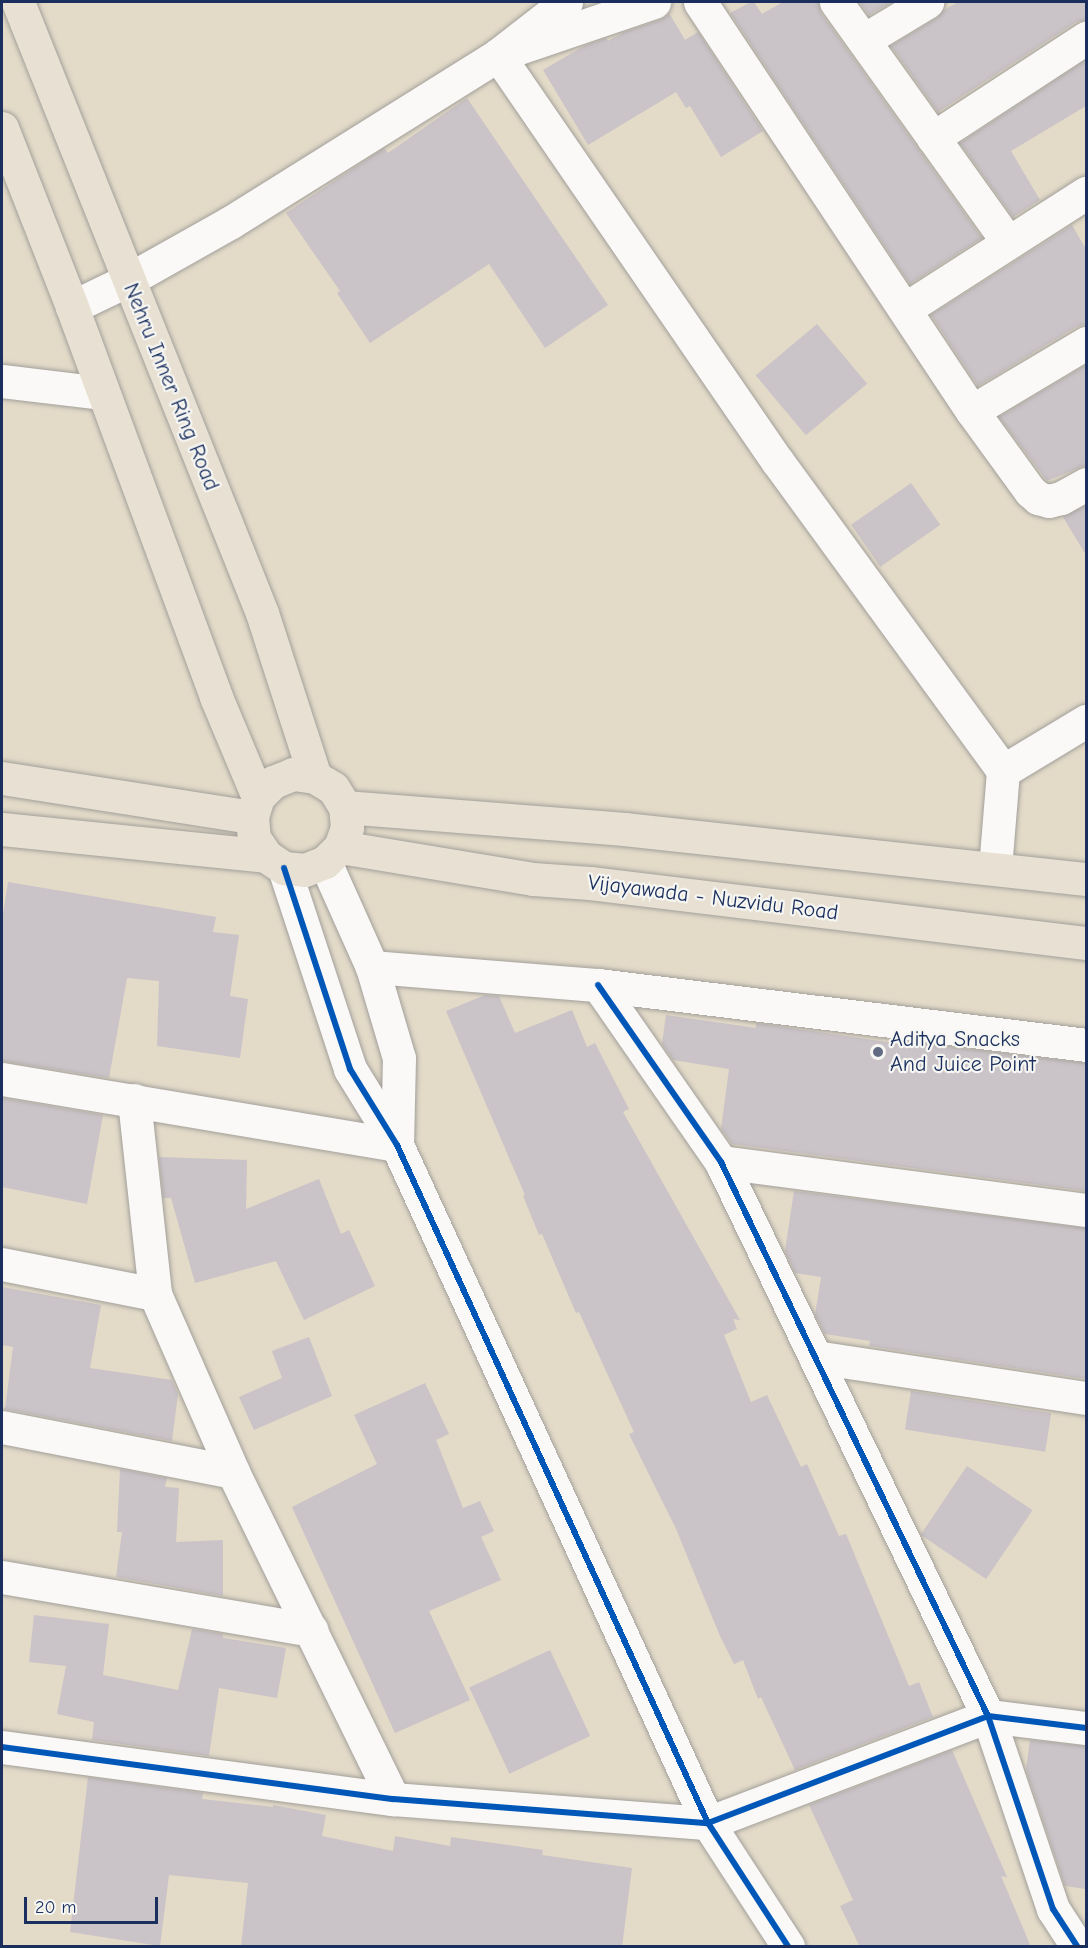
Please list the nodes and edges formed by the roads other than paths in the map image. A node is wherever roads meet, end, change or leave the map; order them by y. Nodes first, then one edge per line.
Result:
1 (18, 2) edge
2 (566, 2) edge
3 (654, 2) edge
4 (700, 2) edge
5 (836, 2) edge
6 (927, 2) edge
7 (1086, 38) edge
8 (864, 40) junction
9 (498, 55) junction
10 (2, 128) edge
11 (933, 138) junction
12 (1086, 193) edge
13 (1008, 242) junction
14 (128, 280) junction
15 (72, 307) junction
16 (905, 309) junction
17 (1086, 343) edge
18 (2, 381) edge
19 (103, 393) junction
20 (972, 411) junction
21 (1086, 484) edge
22 (1086, 721) edge
23 (1003, 771) junction
24 (315, 777) junction
25 (2, 778) edge
26 (255, 807) junction
27 (345, 807) junction
28 (2, 829) edge
29 (333, 855) junction
30 (275, 862) junction
31 (995, 868) junction
32 (1086, 879) edge
33 (1086, 944) edge
34 (372, 967) junction
35 (598, 985) junction
36 (1086, 1045) edge
37 (2, 1079) edge
38 (134, 1100) junction
39 (397, 1145) junction
40 (721, 1162) junction
41 (1086, 1210) edge
42 (2, 1264) edge
43 (155, 1294) junction
44 (815, 1357) junction
45 (1086, 1398) edge
46 (2, 1427) edge
47 (233, 1472) junction
48 (2, 1577) edge
49 (311, 1630) junction
50 (988, 1716) junction
51 (1086, 1728) edge
52 (2, 1747) edge
53 (393, 1799) junction
54 (708, 1823) junction
55 (1053, 1909) junction
56 (1086, 1913) edge
57 (788, 1947) edge
58 (1077, 1947) edge

1 - 14 main road, Nehru Inner Ring Road
2 - 9 street
3 - 9 street
4 - 16 street
5 - 8 street
6 - 8 street
7 - 11 street
8 - 11 street
9 - 14 street
9 - 23 street
10 - 15 main road
11 - 13 street
12 - 13 street
13 - 16 street
14 - 15 street
14 - 24 main road, Nehru Inner Ring Road
15 - 19 main road
16 - 20 street
17 - 20 street
18 - 19 street
19 - 26 main road
20 - 21 street
22 - 23 street
23 - 31 street
24 - 26 main road
24 - 27 main road
25 - 26 main road
26 - 30 main road
27 - 29 main road
27 - 31 main road
28 - 30 main road
29 - 30 main road
29 - 33 main road, Vijayawada - Nuzvidu Road
29 - 34 street
30 - 39 street
31 - 32 main road
34 - 35 street
34 - 39 street
35 - 36 street
35 - 40 street
37 - 38 street
38 - 39 street
38 - 43 street
39 - 54 street
40 - 41 street
40 - 44 street
42 - 43 street
43 - 47 street
44 - 45 street
44 - 50 street
46 - 47 street
47 - 49 street
48 - 49 street
49 - 53 street
50 - 51 street
50 - 54 street
50 - 55 street
52 - 53 street
53 - 54 street
54 - 57 street
55 - 56 street
55 - 58 street

